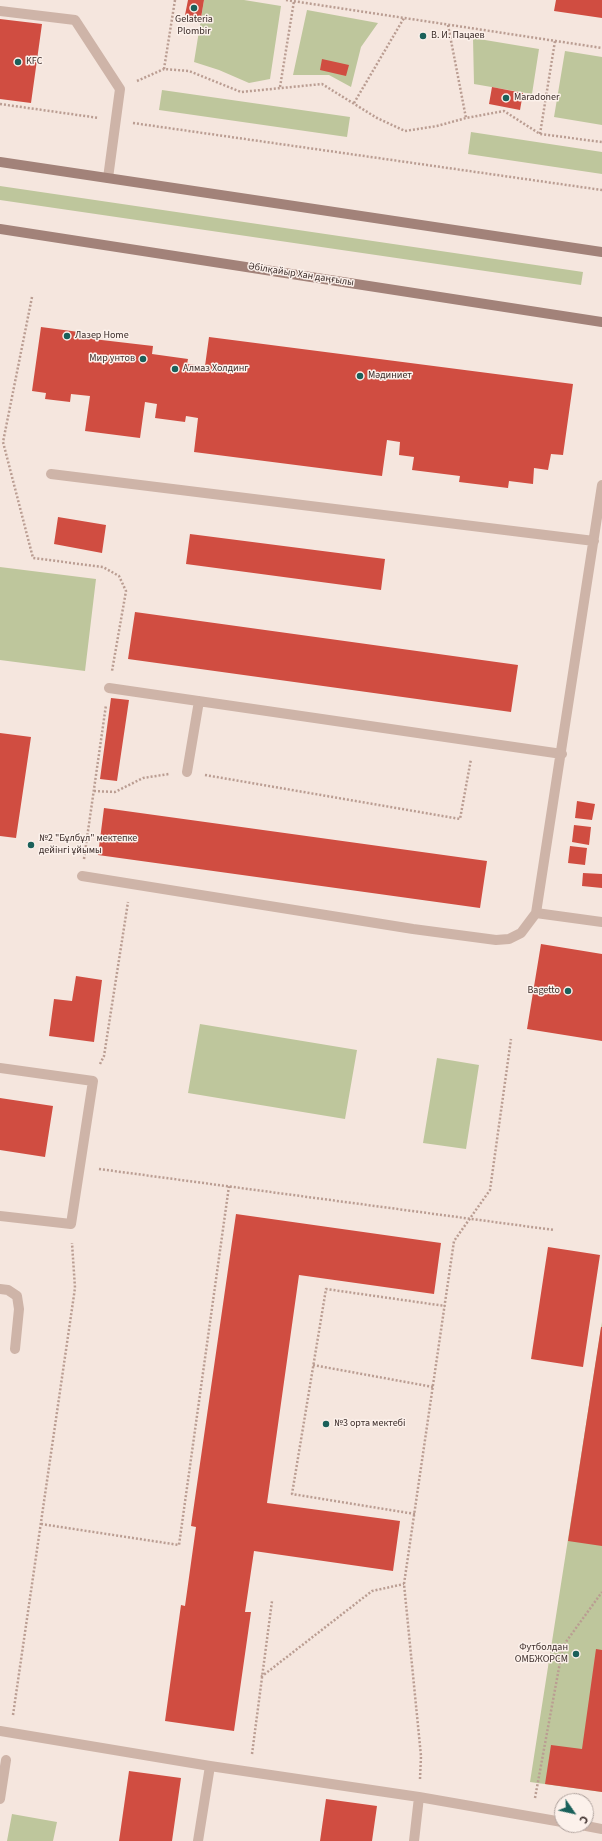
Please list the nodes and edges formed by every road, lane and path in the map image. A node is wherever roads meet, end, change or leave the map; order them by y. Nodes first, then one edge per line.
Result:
1 (175, 0) edge
2 (286, 0) edge
3 (294, 1) junction
4 (0, 11) edge
5 (404, 18) junction
6 (448, 25) junction
7 (555, 41) junction
8 (602, 48) edge
9 (280, 87) junction
10 (354, 103) junction
11 (0, 104) edge
12 (466, 118) junction
13 (116, 121) junction
14 (540, 134) junction
15 (602, 142) edge
16 (0, 162) edge
17 (108, 178) junction
18 (602, 190) edge
19 (0, 229) edge
20 (602, 252) edge
21 (32, 297) dead end
22 (602, 322) edge
23 (51, 474) dead end
24 (602, 485) edge
25 (594, 541) junction
26 (108, 688) junction
27 (199, 701) junction
28 (474, 741) junction
29 (562, 754) junction
30 (187, 772) junction
31 (94, 791) junction
32 (82, 876) joint
33 (131, 884) junction
34 (536, 913) junction
35 (602, 922) edge
36 (511, 1039) dead end
37 (0, 1068) edge
38 (93, 1080) junction
39 (80, 1166) junction
40 (229, 1186) junction
41 (0, 1216) edge
42 (470, 1219) junction
43 (71, 1224) junction
44 (554, 1230) dead end
45 (0, 1289) edge
46 (445, 1306) junction
47 (15, 1349) dead end
48 (313, 1365) junction
49 (433, 1387) junction
50 (414, 1514) junction
51 (41, 1524) junction
52 (404, 1584) junction
53 (602, 1592) edge
54 (272, 1601) dead end
55 (261, 1677) junction
56 (5, 1732) edge
57 (6, 1760) dead end
58 (210, 1766) junction
59 (250, 1772) junction
60 (419, 1797) junction
61 (0, 1799) edge
62 (534, 1817) junction
63 (554, 1821) edge
64 (198, 1841) edge
65 (414, 1841) edge

1 - 9 path
2 - 3 path
3 - 5 path
3 - 9 path
4 - 13 lane
5 - 6 path
5 - 10 path
6 - 7 path
6 - 12 path
7 - 8 path
7 - 14 path
9 - 10 path
10 - 12 path
11 - 13 path
12 - 14 path
13 - 17 lane
13 - 18 path
14 - 15 path
16 - 17 main road
17 - 20 main road
19 - 22 main road, Әбілқайыр Хан даңғылы
21 - 26 path
23 - 25 lane
24 - 25 lane
25 - 29 lane
26 - 27 lane
26 - 31 path
27 - 28 lane
27 - 30 lane
28 - 29 lane
28 - 30 path
29 - 34 lane
30 - 31 path
31 - 32 path
32 - 33 lane
33 - 34 lane
33 - 38 path
34 - 35 lane
36 - 42 path
37 - 38 lane
38 - 39 lane
39 - 40 path
39 - 43 lane
40 - 42 path
40 - 51 path
41 - 43 lane
42 - 44 path
42 - 46 path
43 - 51 path
45 - 47 lane
46 - 48 path
46 - 49 path
48 - 49 path
48 - 50 path
49 - 50 path
50 - 52 path
51 - 56 path
52 - 55 path
52 - 60 path
53 - 62 path
54 - 55 path
55 - 59 path
56 - 58 lane
57 - 61 lane
58 - 59 lane
58 - 64 lane
59 - 60 lane
60 - 62 lane
60 - 65 lane
62 - 63 lane

